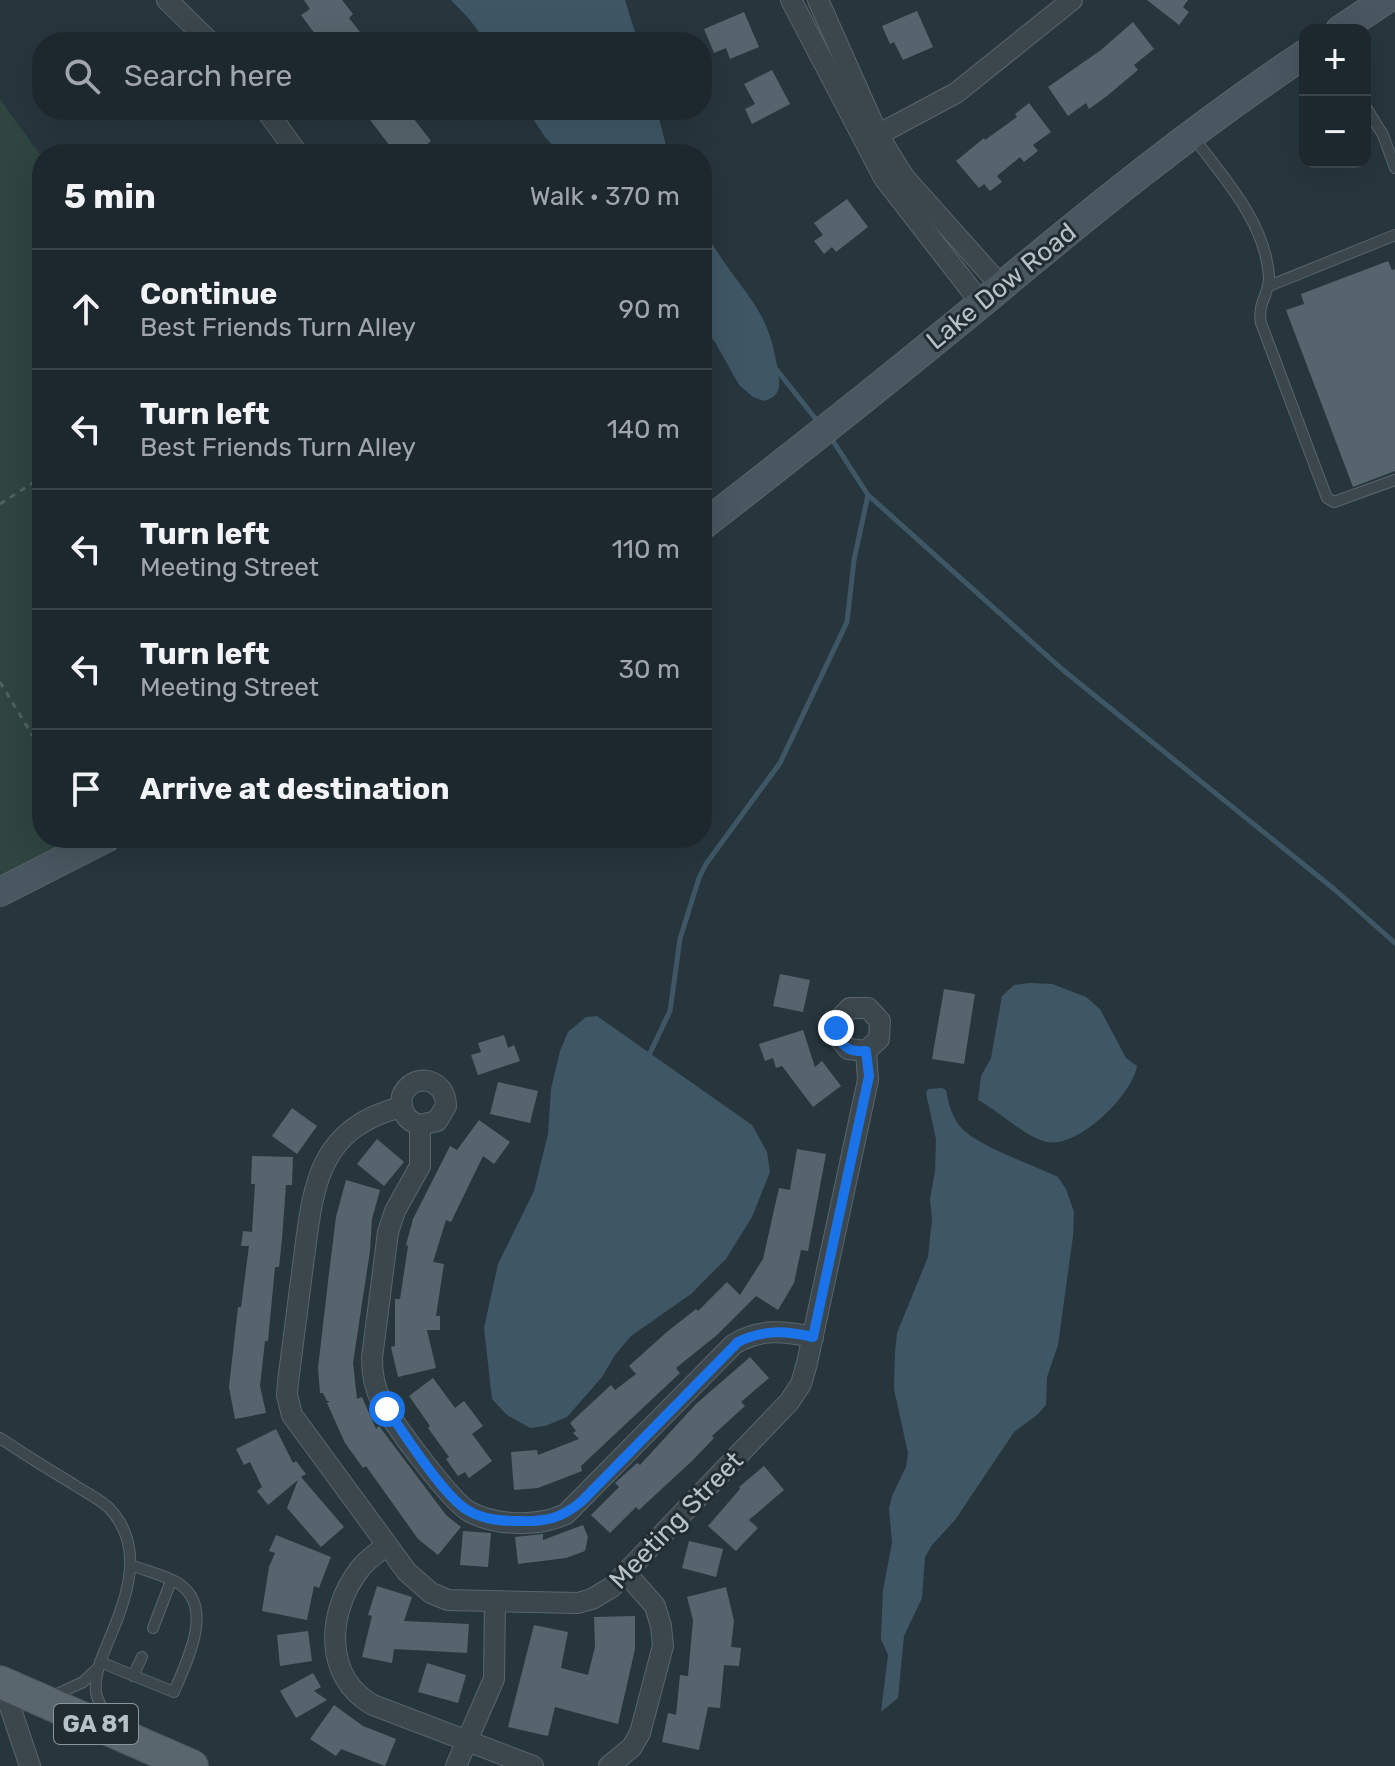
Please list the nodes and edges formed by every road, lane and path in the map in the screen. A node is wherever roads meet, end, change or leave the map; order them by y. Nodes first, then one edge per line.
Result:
1 (167, 0) edge
2 (791, 0) edge
3 (818, 0) edge
4 (1072, 0) edge
5 (1385, 0) edge
6 (1349, 24) edge
7 (200, 32) edge
8 (1299, 58) edge
9 (1371, 116) edge
10 (273, 120) edge
11 (1192, 135) junction
12 (871, 138) junction
13 (291, 144) edge
14 (1395, 168) edge
15 (1395, 235) edge
16 (1269, 286) junction
17 (991, 294) junction
18 (1395, 480) edge
19 (32, 483) edge
20 (0, 504) edge
21 (712, 518) edge
22 (0, 682) edge
23 (32, 735) edge
24 (86, 848) edge
25 (0, 892) edge
26 (866, 1051) dead end
27 (401, 1107) junction
28 (420, 1125) junction
29 (813, 1337) junction
30 (0, 1438) edge
31 (387, 1545) junction
32 (131, 1565) junction
33 (626, 1573) junction
34 (171, 1581) junction
35 (495, 1602) junction
36 (153, 1628) dead end
37 (142, 1657) dead end
38 (99, 1665) junction
39 (133, 1676) junction
40 (1, 1682) edge
41 (40, 1699) junction
42 (118, 1733) junction
43 (465, 1741) junction
44 (30, 1766) edge
45 (192, 1766) edge
46 (456, 1766) edge
47 (533, 1766) edge
48 (609, 1766) edge

1 - 7 street
2 - 12 street
3 - 12 street
4 - 12 street
5 - 6 street
8 - 11 street, Lake Dow Road
9 - 14 lane
10 - 13 street
11 - 16 lane
11 - 17 street, Lake Dow Road
12 - 17 street
15 - 16 lane
16 - 18 lane
17 - 21 street, Lake Dow Road
19 - 20 path
22 - 23 path
24 - 25 street
26 - 29 street, Meeting Street
27 - 28 street
27 - 28 street
27 - 31 street, Meeting Street
28 - 29 street
29 - 33 street, Meeting Street
30 - 32 lane
31 - 35 street, Meeting Street
31 - 43 street
32 - 34 lane
32 - 38 lane
33 - 35 street, Meeting Street
33 - 48 street
34 - 36 lane
34 - 39 lane
35 - 43 street
37 - 39 lane
38 - 39 lane
38 - 41 lane
38 - 42 lane
40 - 41 main road, GA 81
40 - 44 street
41 - 42 main road, GA 81
42 - 45 main road, GA 81
43 - 46 street
43 - 47 street

